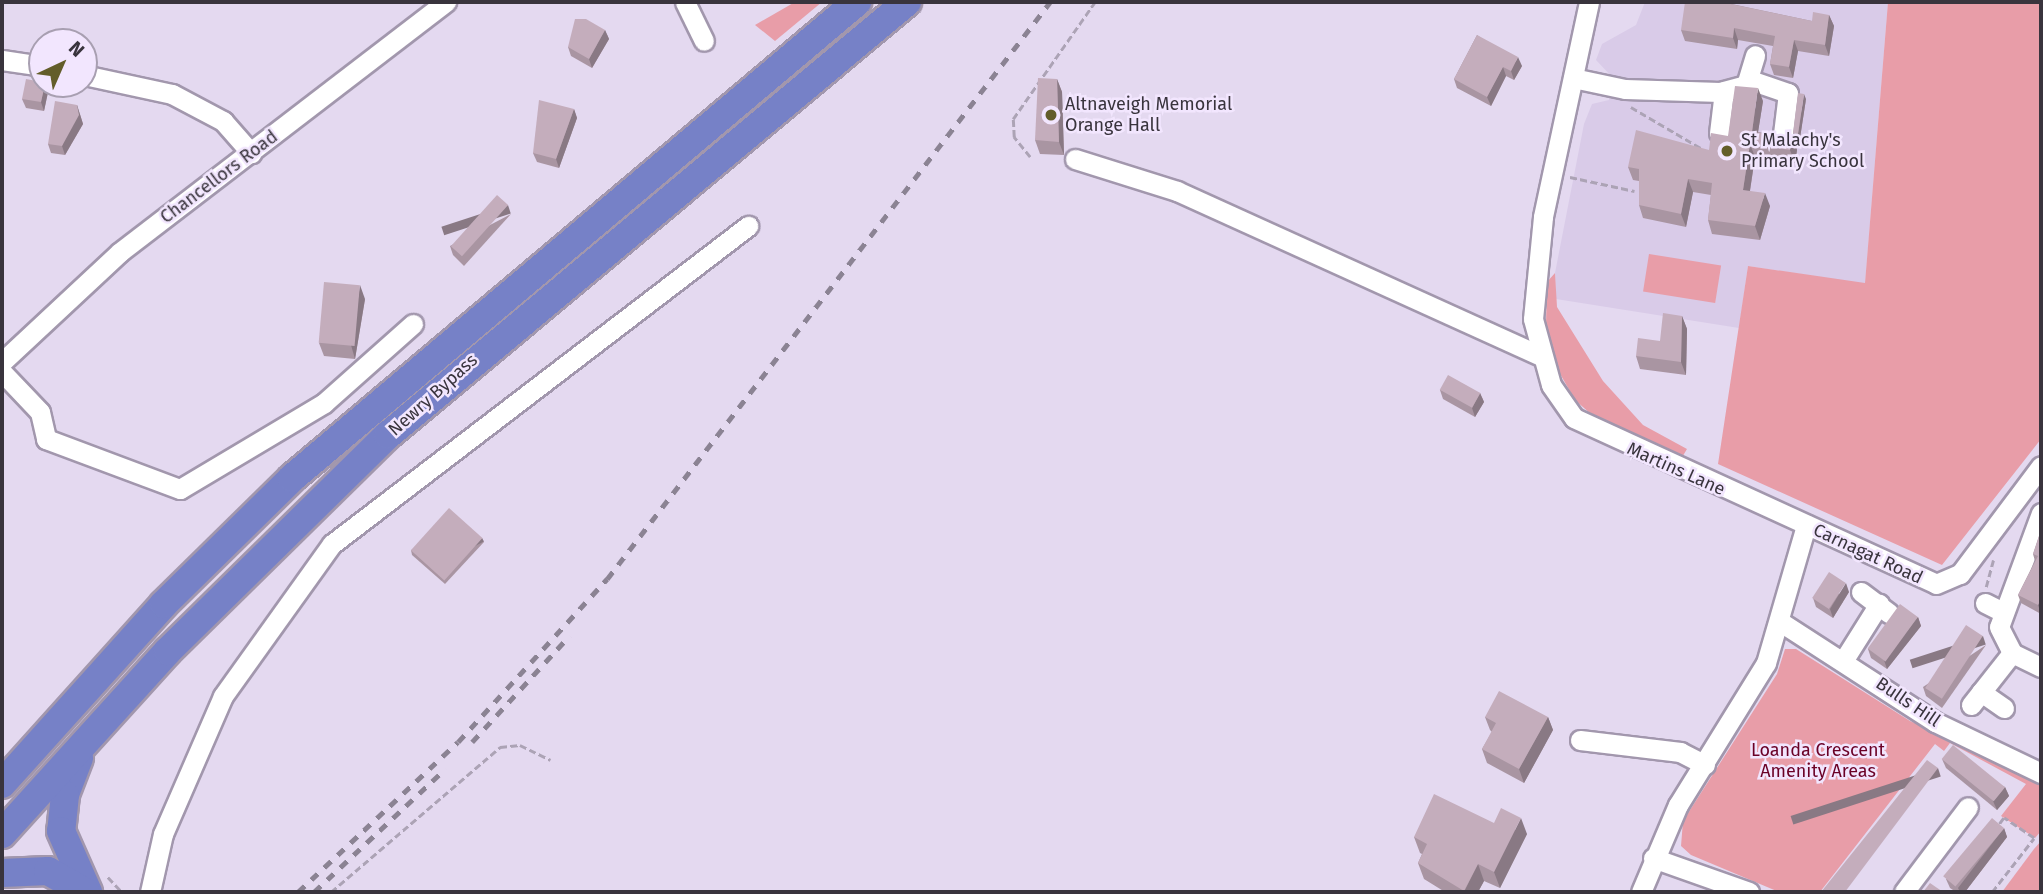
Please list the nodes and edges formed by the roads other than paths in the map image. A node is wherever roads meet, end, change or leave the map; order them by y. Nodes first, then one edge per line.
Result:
1 (446, 2) edge
2 (685, 2) edge
3 (857, 2) edge
4 (907, 2) edge
5 (1589, 2) edge
6 (704, 41) dead end
7 (1755, 55) dead end
8 (2, 60) edge
9 (28, 64) edge
10 (98, 78) edge
11 (1573, 78) junction
12 (1750, 80) junction
13 (1724, 91) junction
14 (1719, 133) edge
15 (1783, 134) edge
16 (251, 153) junction
17 (1074, 159) dead end
18 (748, 226) dead end
19 (413, 324) dead end
20 (1539, 355) junction
21 (2, 362) edge
22 (2, 372) edge
23 (2041, 466) edge
24 (2041, 513) edge
25 (1806, 526) junction
26 (1861, 592) dead end
27 (1985, 603) road end
28 (2003, 612) junction
29 (1779, 621) junction
30 (2012, 653) junction
31 (1845, 659) junction
32 (2041, 667) edge
33 (2004, 708) dead end
34 (89, 736) junction
35 (1580, 740) dead end
36 (1705, 765) junction
37 (2041, 773) edge
38 (2, 784) edge
39 (1968, 807) dead end
40 (2, 834) edge
41 (1653, 858) junction
42 (2, 873) edge
43 (94, 887) edge
44 (150, 892) edge
45 (1642, 892) edge
46 (1749, 892) edge
47 (1905, 892) edge

1 - 16 street, Chancellors Road
2 - 6 street
3 - 38 highway, Newry Bypass
4 - 34 highway, Newry Bypass
5 - 11 street, Martins Lane
7 - 12 street
8 - 9 street
10 - 16 street
11 - 13 street
11 - 20 street, Martins Lane
12 - 13 street
12 - 15 street
13 - 14 street
16 - 21 street, Chancellors Road
17 - 20 street
18 - 44 street
19 - 22 street
20 - 25 street, Martins Lane
23 - 25 street, Carnagat Road
24 - 28 street
25 - 29 street
26 - 31 street
27 - 28 street
28 - 30 street
29 - 31 street, Bulls Hill
29 - 36 street
30 - 32 street
30 - 33 street
31 - 37 street, Bulls Hill
34 - 40 highway, Newry Bypass
34 - 43 highway
35 - 36 street
36 - 41 street
39 - 47 street
41 - 45 street
41 - 46 street
42 - 43 highway

